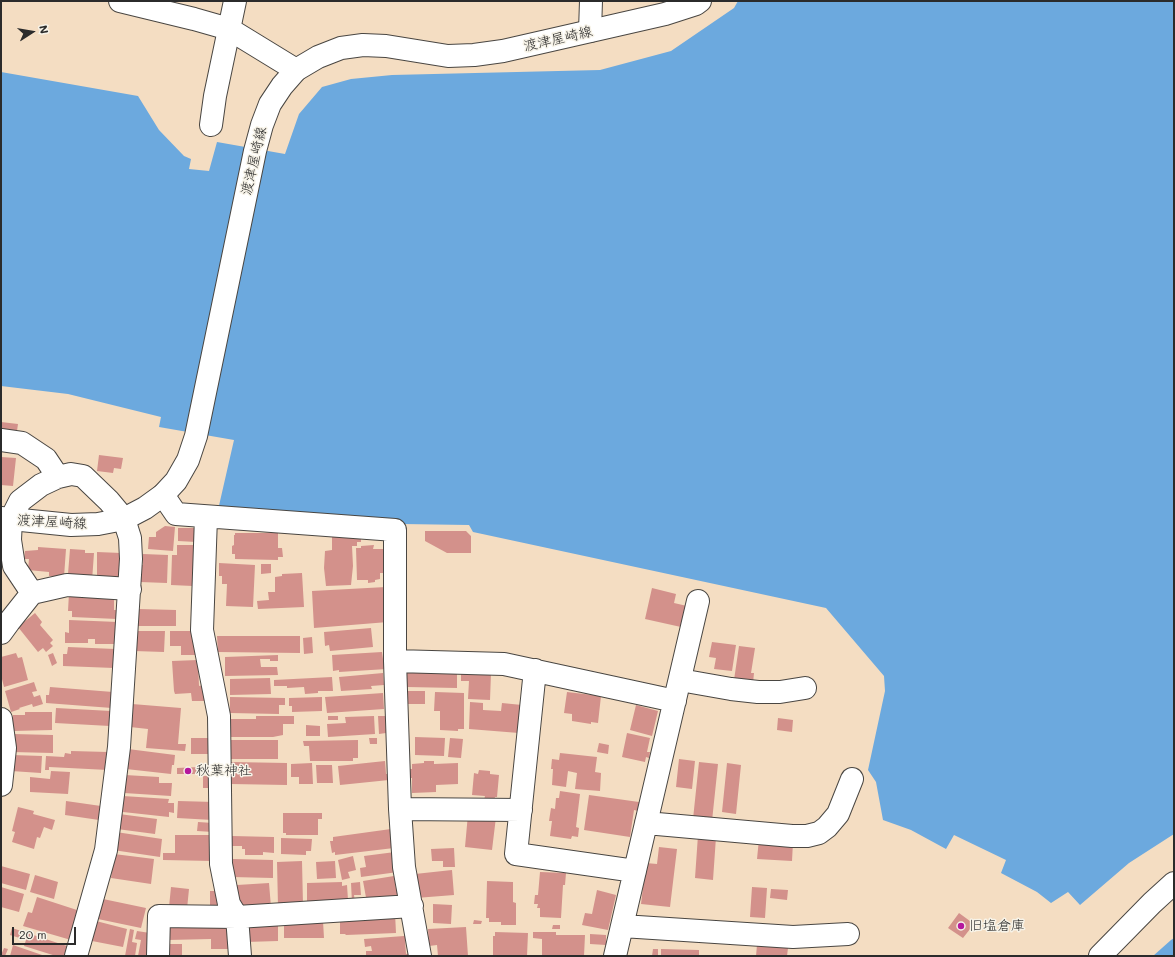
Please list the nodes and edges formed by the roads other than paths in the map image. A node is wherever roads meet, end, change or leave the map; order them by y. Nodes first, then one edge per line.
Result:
1 (120, 1) edge
2 (234, 1) edge
3 (591, 1) edge
4 (700, 1) edge
5 (229, 29) junction
6 (590, 31) junction
7 (296, 70) junction
8 (211, 124) dead end
9 (1, 440) edge
10 (58, 477) junction
11 (163, 495) junction
12 (206, 517) junction
13 (6, 519) edge
14 (124, 519) junction
15 (130, 589) junction
16 (32, 593) junction
17 (698, 601) dead end
18 (1, 633) edge
19 (395, 661) junction
20 (534, 670) junction
21 (805, 688) dead end
22 (677, 690) junction
23 (1, 718) edge
24 (852, 779) dead end
25 (1, 785) edge
26 (400, 809) junction
27 (521, 810) junction
28 (646, 823) junction
29 (635, 871) junction
30 (1174, 883) edge
31 (412, 906) junction
32 (237, 917) junction
33 (622, 926) junction
34 (848, 934) dead end
35 (76, 956) edge
36 (158, 956) edge
37 (240, 956) edge
38 (420, 956) edge
39 (615, 956) edge
40 (1100, 956) edge

1 - 5 street
2 - 5 street
3 - 6 street
4 - 6 street, 渡津屋崎線
5 - 7 street
5 - 8 street
6 - 7 street, 渡津屋崎線
7 - 11 street, 渡津屋崎線
9 - 10 street
10 - 13 street
10 - 14 street
11 - 12 street
11 - 14 street, 渡津屋崎線
12 - 19 street
12 - 32 street
13 - 14 street, 渡津屋崎線
13 - 16 street
14 - 15 street
15 - 16 street
15 - 35 street
16 - 18 street
17 - 22 street
19 - 20 street
19 - 26 street
20 - 22 street
20 - 27 street
21 - 22 street
22 - 28 street
23 - 25 street
24 - 28 street
26 - 27 street
26 - 31 street
27 - 29 street
28 - 29 street
29 - 33 street
30 - 40 street
31 - 32 street
31 - 38 street
32 - 36 street
32 - 37 street
33 - 34 street
33 - 39 street

